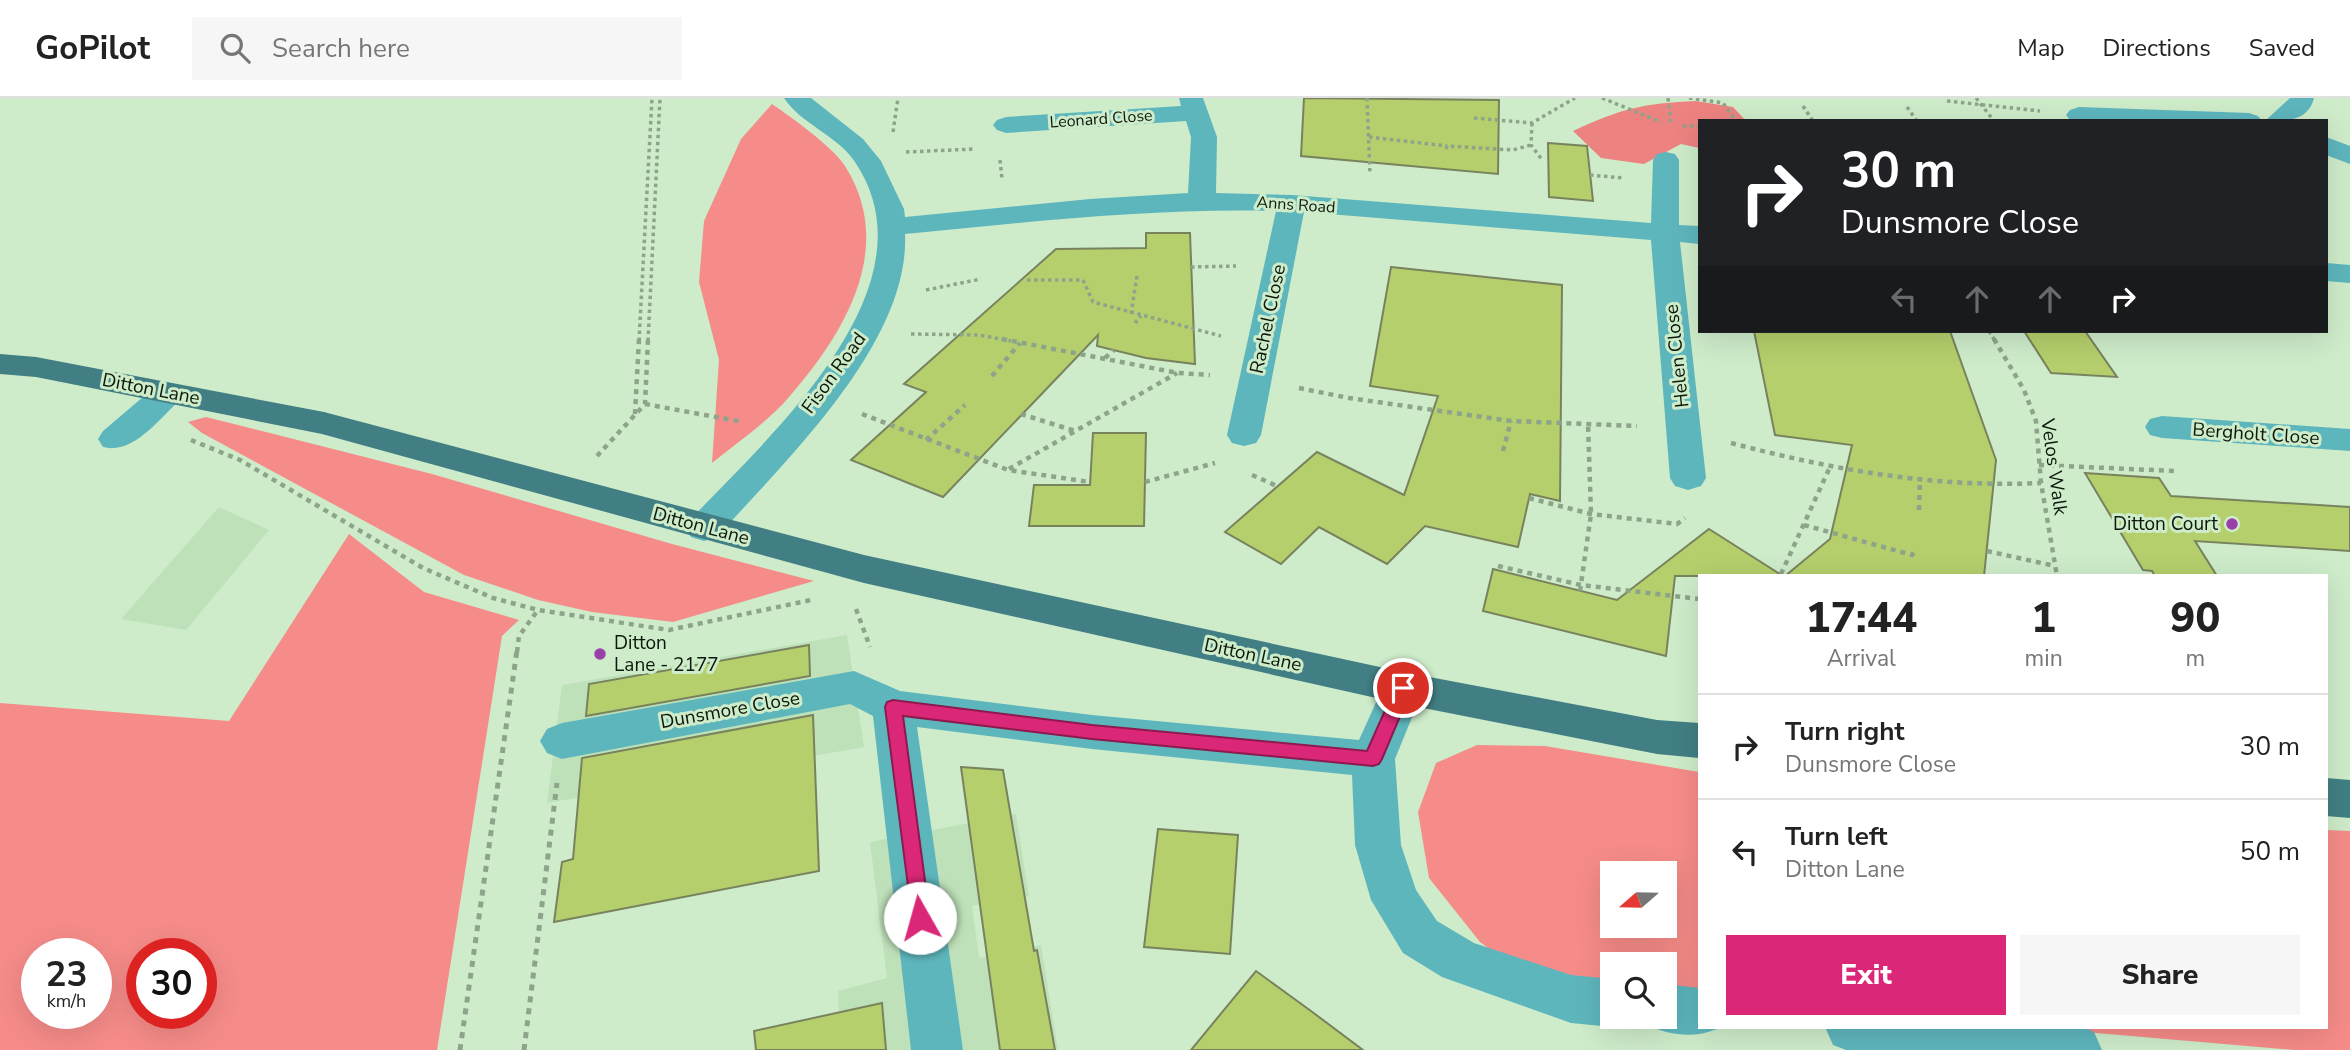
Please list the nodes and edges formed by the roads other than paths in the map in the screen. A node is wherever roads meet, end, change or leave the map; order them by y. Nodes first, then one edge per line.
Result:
1 (796, 98) edge
2 (2302, 98) edge
3 (1194, 106) edge
4 (2080, 115) road end
5 (2193, 119) edge
6 (2281, 119) edge
7 (1003, 137) road end
8 (2328, 146) edge
9 (2350, 156) edge
10 (1666, 160) dead end
11 (1202, 201) junction
12 (1292, 203) junction
13 (894, 227) junction
14 (1665, 233) junction
15 (1698, 235) edge
16 (2328, 272) edge
17 (2350, 274) edge
18 (0, 364) edge
19 (168, 393) junction
20 (2162, 427) road end
21 (127, 428) road end
22 (1244, 435) dead end
23 (2350, 440) edge
24 (1688, 478) dead end
25 (704, 528) junction
26 (1403, 688) junction
27 (893, 707) junction
28 (562, 741) road end
29 (1698, 741) edge
30 (1373, 759) junction
31 (2328, 797) edge
32 (2350, 799) edge
33 (1600, 1002) edge
34 (1677, 1009) edge
35 (1698, 1012) edge
36 (1871, 1029) edge
37 (937, 1050) edge
38 (2076, 1050) edge

1 - 13 street, Fison Road
2 - 6 street
3 - 7 street, Leonard Close
3 - 11 street, Leonard Close
4 - 5 street
8 - 9 street
10 - 14 street, Helen Close
11 - 12 street, Anns Road
11 - 13 street, Anns Road
12 - 14 street, Anns Road
12 - 22 street, Rachel Close
13 - 25 street, Fison Road
14 - 15 street, Anns Road
14 - 24 street, Helen Close
16 - 17 street
18 - 19 main road, Ditton Lane
19 - 21 street
19 - 25 main road, Ditton Lane
20 - 23 street, Bergholt Close
25 - 26 main road, Ditton Lane
26 - 29 main road, Ditton Lane
26 - 30 street
27 - 28 street, Dunsmore Close
27 - 30 street, Dunsmore Close
27 - 37 street
30 - 33 street
31 - 32 main road
34 - 35 street
36 - 38 street

